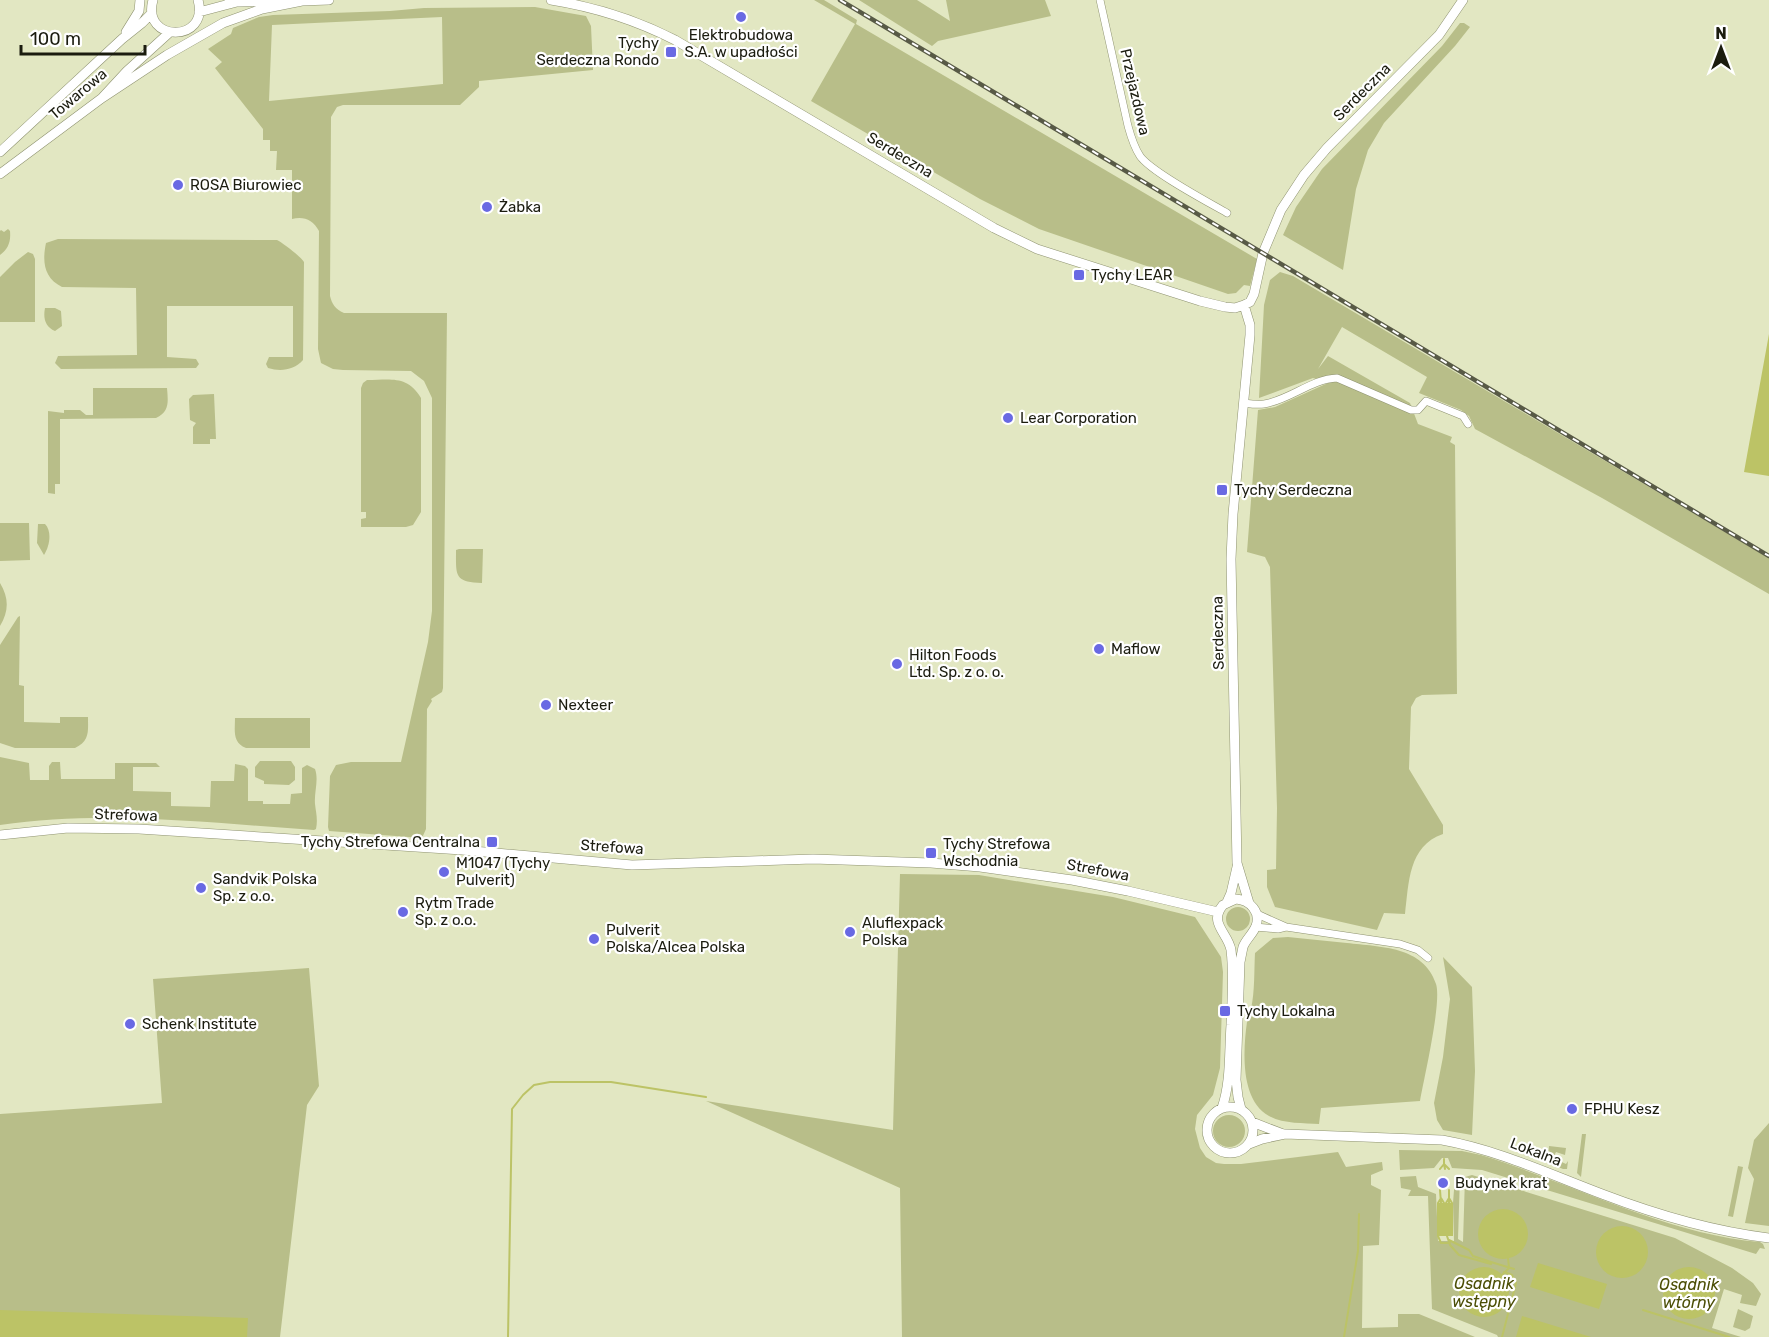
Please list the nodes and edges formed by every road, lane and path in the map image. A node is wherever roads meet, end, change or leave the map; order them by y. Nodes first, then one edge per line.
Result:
1 (140, 0) edge
2 (153, 0) edge
3 (198, 0) edge
4 (307, 0) edge
5 (329, 0) edge
6 (551, 0) edge
7 (1100, 0) edge
8 (1463, 0) edge
9 (234, 1) edge
10 (199, 12) junction
11 (152, 13) junction
12 (170, 32) junction
13 (122, 39) junction
14 (102, 98) junction
15 (0, 152) edge
16 (0, 174) edge
17 (1227, 213) dead end
18 (1244, 305) junction
19 (1244, 403) junction
20 (1468, 424) dead end
21 (0, 835) edge
22 (1237, 863) junction
23 (1227, 902) junction
24 (1249, 903) junction
25 (1218, 912) junction
26 (1257, 914) junction
27 (1255, 927) junction
28 (1286, 927) junction
29 (1227, 936) junction
30 (1249, 936) junction
31 (1428, 958) dead end
32 (1222, 1108) junction
33 (1241, 1109) junction
34 (1252, 1122) junction
35 (1285, 1134) junction
36 (1249, 1144) junction
37 (1769, 1238) edge

1 - 13 street
2 - 11 street
3 - 10 street
4 - 5 street
4 - 9 street
4 - 14 street
6 - 18 street, Serdeczna
7 - 17 street, Przejazdowa
8 - 18 street, Serdeczna
9 - 10 street
10 - 12 street, Towarowa
11 - 12 street
11 - 13 street, Towarowa
12 - 14 street, Towarowa
13 - 15 street, Towarowa
14 - 16 street, Towarowa
18 - 19 street, Serdeczna
19 - 20 street
19 - 22 street, Serdeczna
21 - 25 street, Strefowa
22 - 23 street, Serdeczna
22 - 24 street, Serdeczna
23 - 24 street
23 - 25 street
24 - 26 street
25 - 29 street
26 - 27 street
26 - 28 street
27 - 28 street
27 - 30 street
28 - 31 street
29 - 30 street
29 - 32 street
30 - 33 street
32 - 33 street
32 - 36 street
33 - 34 street
34 - 35 street, Lokalna
34 - 36 street
35 - 36 street, Lokalna
35 - 37 street, Lokalna

